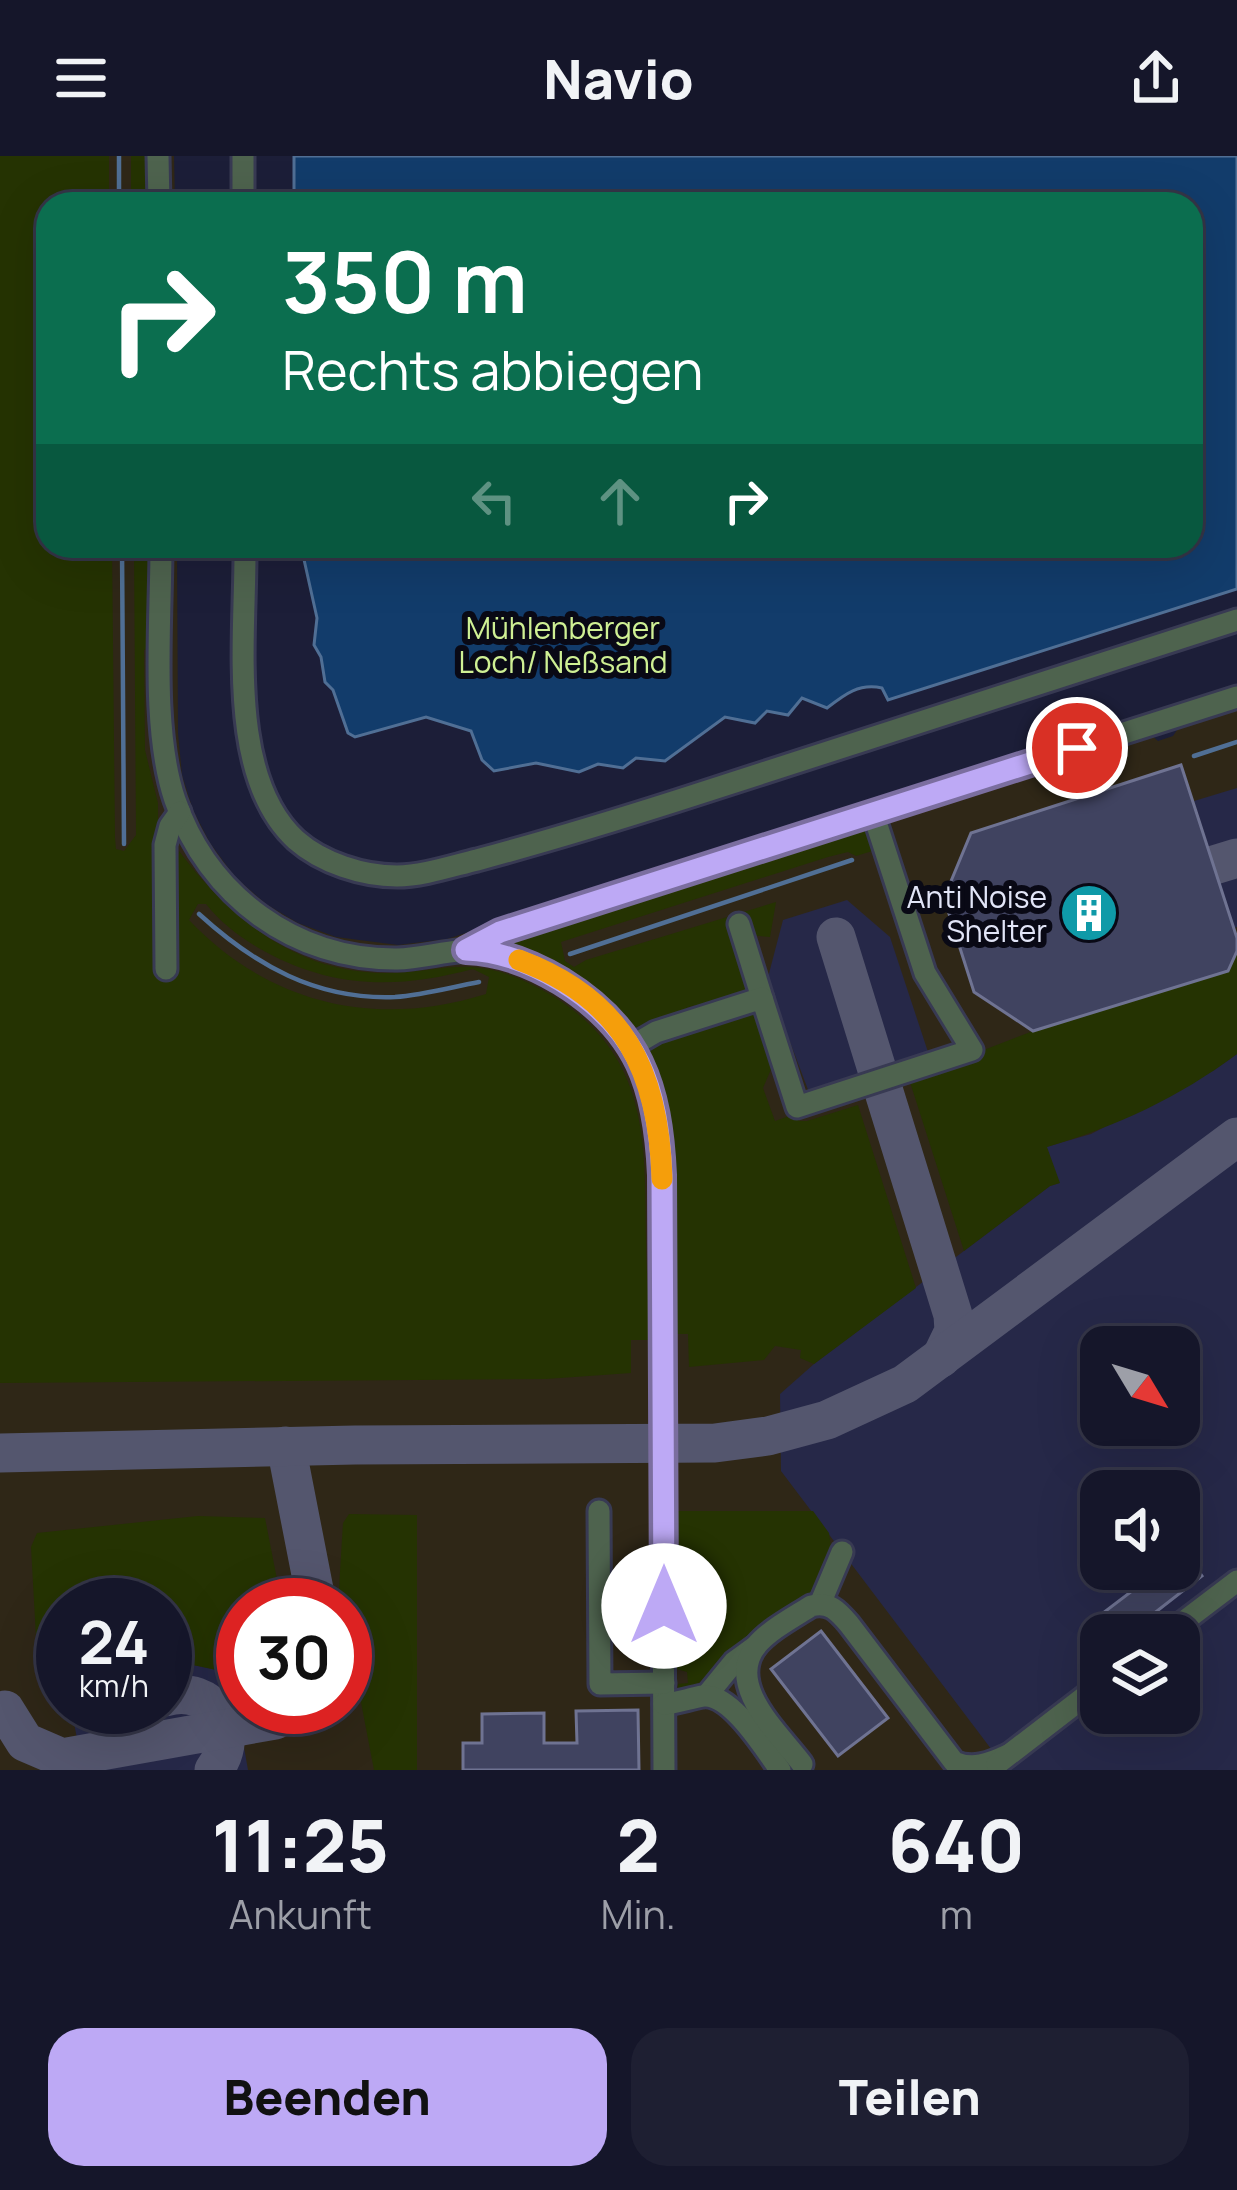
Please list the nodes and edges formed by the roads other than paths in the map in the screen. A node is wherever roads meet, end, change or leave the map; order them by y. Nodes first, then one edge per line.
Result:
1 (158, 156) edge
2 (243, 156) edge
3 (159, 192) edge
4 (243, 192) edge
5 (161, 558) edge
6 (245, 558) edge
7 (1237, 620) edge
8 (1237, 697) edge
9 (180, 812) junction
10 (873, 813) junction
11 (739, 925) dead end
12 (466, 950) junction
13 (166, 970) dead end
14 (762, 998) junction
15 (632, 1046) junction
16 (599, 1511) dead end
17 (842, 1552) dead end
18 (1237, 1581) edge
19 (820, 1604) junction
20 (1194, 1614) edge
21 (757, 1646) junction
22 (746, 1682) junction
23 (664, 1694) junction
24 (707, 1696) junction
25 (1080, 1700) edge
26 (1008, 1755) junction
27 (791, 1767) edge
28 (664, 1770) edge
29 (989, 1770) edge

1 - 3 street
2 - 4 street
5 - 9 street
6 - 7 street
8 - 10 street
9 - 12 street
9 - 13 street
10 - 12 street
10 - 14 street
11 - 14 street
12 - 15 street
14 - 15 street
15 - 23 street
16 - 23 street
17 - 19 street
18 - 20 street
19 - 21 street
19 - 26 street
21 - 22 street
21 - 24 street
22 - 24 street
22 - 27 street
23 - 24 street
23 - 28 street
24 - 27 street
25 - 26 street
26 - 29 street

